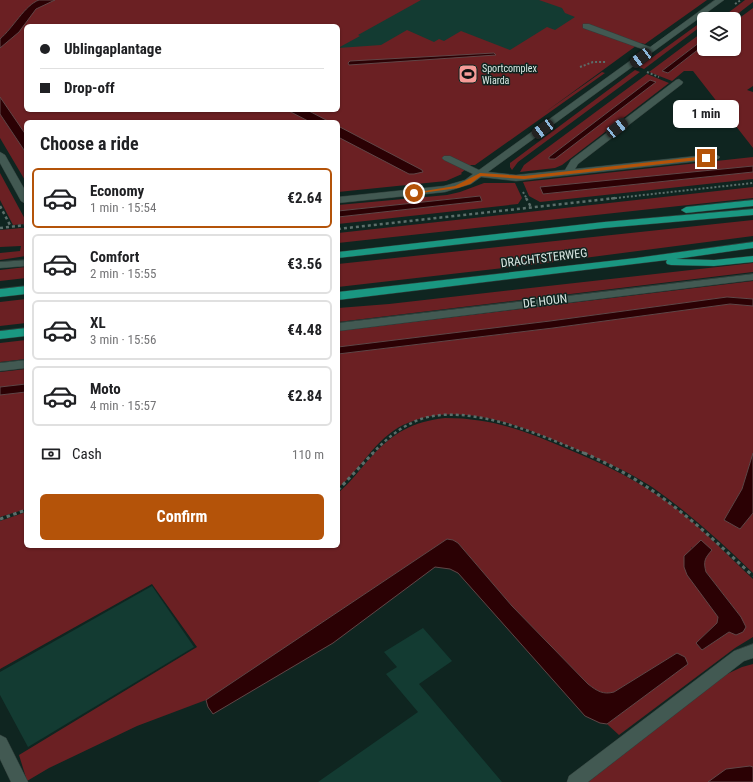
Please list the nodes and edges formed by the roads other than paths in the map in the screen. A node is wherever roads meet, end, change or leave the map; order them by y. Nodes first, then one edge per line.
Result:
1 (720, 0) edge
2 (586, 26) dead end
3 (652, 50) junction
4 (679, 82) dead end
5 (0, 155) edge
6 (715, 157) dead end
7 (447, 158) dead end
8 (568, 173) junction
9 (480, 174) junction
10 (24, 197) edge
11 (340, 200) edge
12 (753, 202) edge
13 (753, 212) edge
14 (604, 225) junction
15 (753, 245) edge
16 (340, 255) edge
17 (753, 260) edge
18 (636, 261) junction
19 (24, 262) edge
20 (0, 265) edge
21 (753, 277) edge
22 (24, 290) edge
23 (0, 293) edge
24 (340, 296) edge
25 (340, 326) edge
26 (24, 332) edge
27 (0, 336) edge
28 (24, 364) edge
29 (0, 367) edge
30 (753, 651) edge
31 (0, 743) edge
32 (20, 782) edge
33 (575, 782) edge

1 - 3 street
2 - 3 street
3 - 9 street
4 - 8 street
5 - 10 street
6 - 8 street
7 - 9 street
8 - 9 street
9 - 11 street
12 - 14 main road
13 - 14 main road
14 - 16 main road
15 - 18 main road, DRACHTSTERWEG
17 - 18 main road
18 - 24 main road, DRACHTSTERWEG
19 - 20 street
21 - 25 street, DE HOUN
22 - 23 main road
26 - 27 main road
28 - 29 street
30 - 33 street
31 - 32 street

